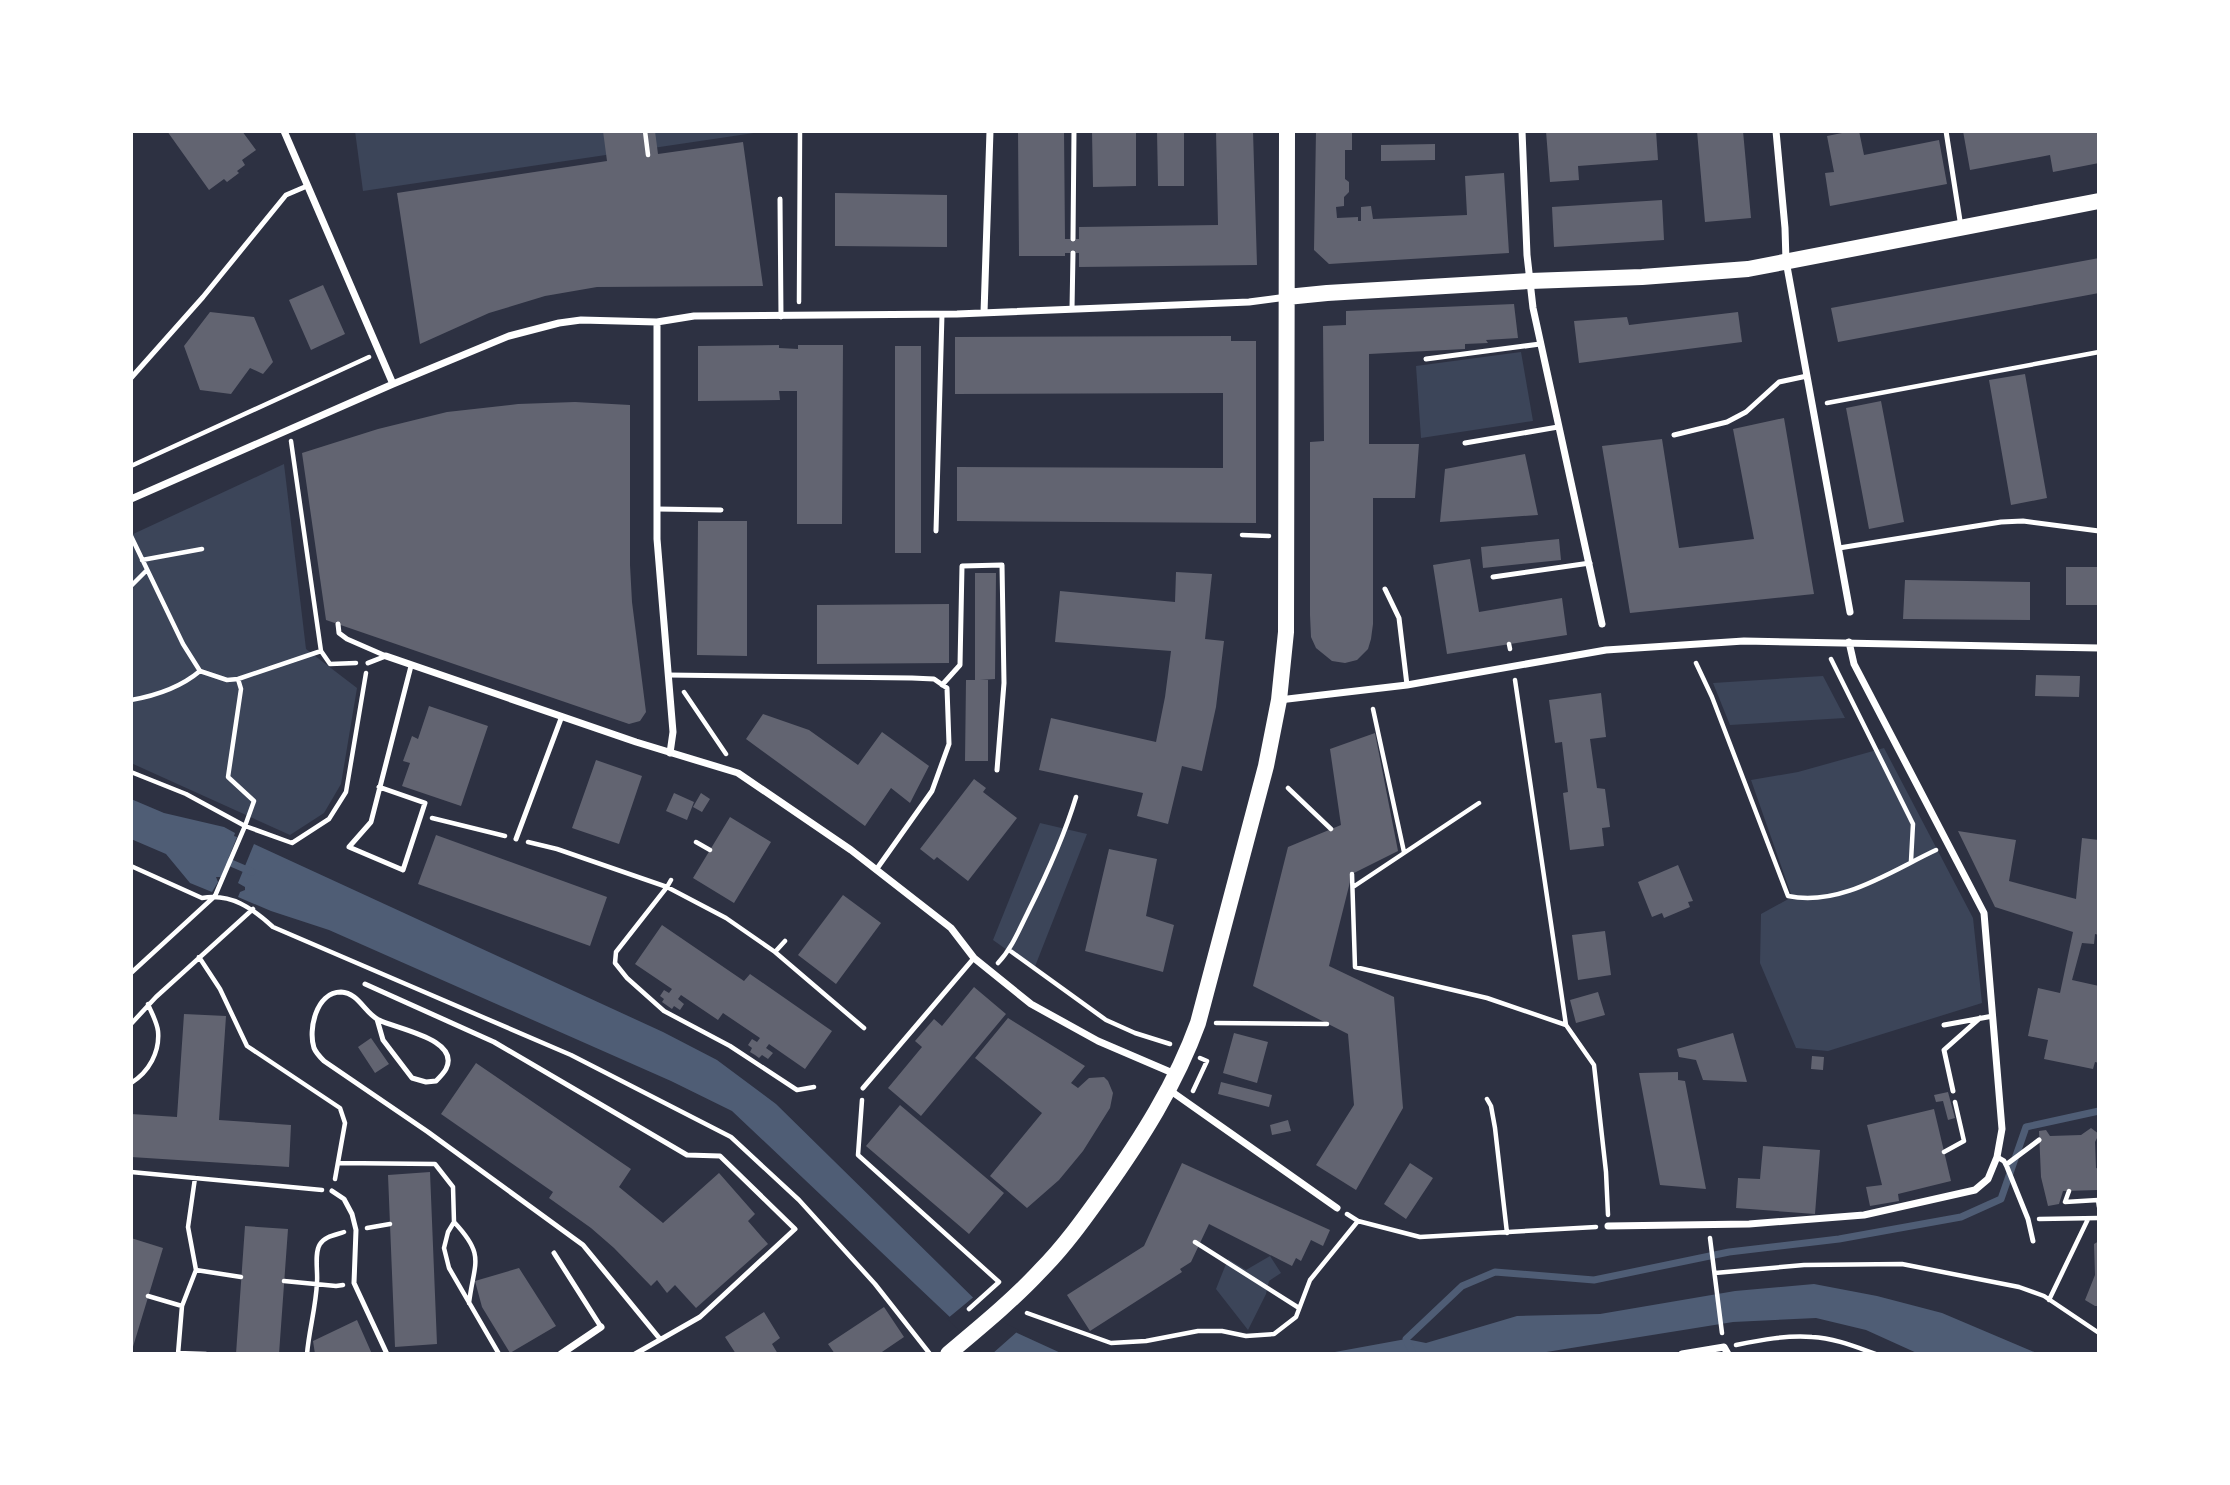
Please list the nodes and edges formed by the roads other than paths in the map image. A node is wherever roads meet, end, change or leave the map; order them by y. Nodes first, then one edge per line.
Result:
1 (284, 131) edge
2 (990, 131) edge
3 (1074, 131) edge
4 (1287, 131) edge
5 (1522, 131) edge
6 (1776, 131) edge
7 (1946, 131) edge
8 (307, 186) junction
9 (780, 199) dead end
10 (2099, 201) edge
11 (1961, 226) junction
12 (1073, 239) dead end
13 (1073, 253) dead end
14 (1786, 261) junction
15 (1530, 281) junction
16 (1287, 297) junction
17 (1072, 309) junction
18 (984, 313) junction
19 (942, 314) junction
20 (781, 317) junction
21 (657, 322) junction
22 (1540, 344) junction
23 (1426, 359) dead end
24 (1807, 376) junction
25 (131, 378) edge
26 (393, 384) junction
27 (1558, 427) junction
28 (1674, 435) dead end
29 (1465, 443) dead end
30 (131, 499) edge
31 (657, 509) junction
32 (721, 510) dead end
33 (936, 531) dead end
34 (2099, 531) edge
35 (1839, 548) junction
36 (1590, 563) junction
37 (1493, 577) dead end
38 (1385, 589) dead end
39 (1850, 612) dead end
40 (338, 624) dead end
41 (1602, 624) dead end
42 (1849, 642) junction
43 (2099, 648) edge
44 (386, 656) junction
45 (368, 663) road end
46 (411, 666) junction
47 (668, 675) junction
48 (942, 685) junction
49 (1407, 685) junction
50 (1279, 700) junction
51 (562, 716) junction
52 (670, 753) junction
53 (997, 770) dead end
54 (379, 787) junction
55 (516, 839) road end
56 (876, 870) junction
57 (974, 958) junction
58 (365, 984) dead end
59 (1993, 1016) junction
60 (1980, 1018) junction
61 (377, 1020) junction
62 (1944, 1025) dead end
63 (1176, 1074) junction
64 (863, 1088) road end
65 (1168, 1089) junction
66 (1953, 1091) road end
67 (2039, 1140) dead end
68 (1997, 1157) junction
69 (2007, 1165) junction
70 (332, 1191) road end
71 (1337, 1208) road end
72 (1608, 1226) road end
73 (2033, 1241) dead end
74 (554, 1253) dead end
75 (601, 1326) joint
76 (660, 1339) junction
77 (1725, 1347) edge
78 (952, 1351) edge
79 (387, 1354) edge
80 (561, 1354) edge
81 (635, 1354) edge
82 (1682, 1354) edge

1 - 8 street
2 - 18 street
3 - 12 lane
4 - 16 main road
5 - 15 street
6 - 14 street
7 - 11 lane
8 - 25 lane
8 - 26 street
9 - 20 lane
10 - 11 main road
11 - 14 main road
13 - 17 lane
14 - 15 main road
14 - 24 street
15 - 16 main road
15 - 22 street
16 - 17 street
16 - 50 main road
17 - 18 street
18 - 19 street
19 - 20 street
19 - 33 lane
20 - 21 street
21 - 26 street
21 - 31 street
22 - 23 lane
22 - 27 street
24 - 28 lane
24 - 35 street
26 - 30 street
27 - 29 lane
27 - 36 street
31 - 32 lane
31 - 47 street
34 - 35 lane
35 - 39 street
36 - 37 lane
36 - 41 street
38 - 49 lane
40 - 44 lane
42 - 43 street
42 - 49 street
42 - 59 street
44 - 45 lane
44 - 46 street
46 - 51 street
46 - 54 lane
47 - 48 lane
47 - 52 street
48 - 53 lane
48 - 56 lane
49 - 50 street
50 - 63 main road
51 - 52 street
51 - 55 lane
52 - 56 street
54 - 54 lane
56 - 57 street
57 - 63 street
57 - 64 lane
58 - 76 lane
59 - 60 lane
59 - 68 street
60 - 62 lane
60 - 66 lane
61 - 61 lane
61 - 76 lane
63 - 65 main road
65 - 71 street
65 - 78 main road
67 - 69 lane
68 - 69 lane
68 - 72 street
69 - 73 lane
70 - 79 lane
74 - 75 lane
75 - 80 street
76 - 81 lane
77 - 82 street

